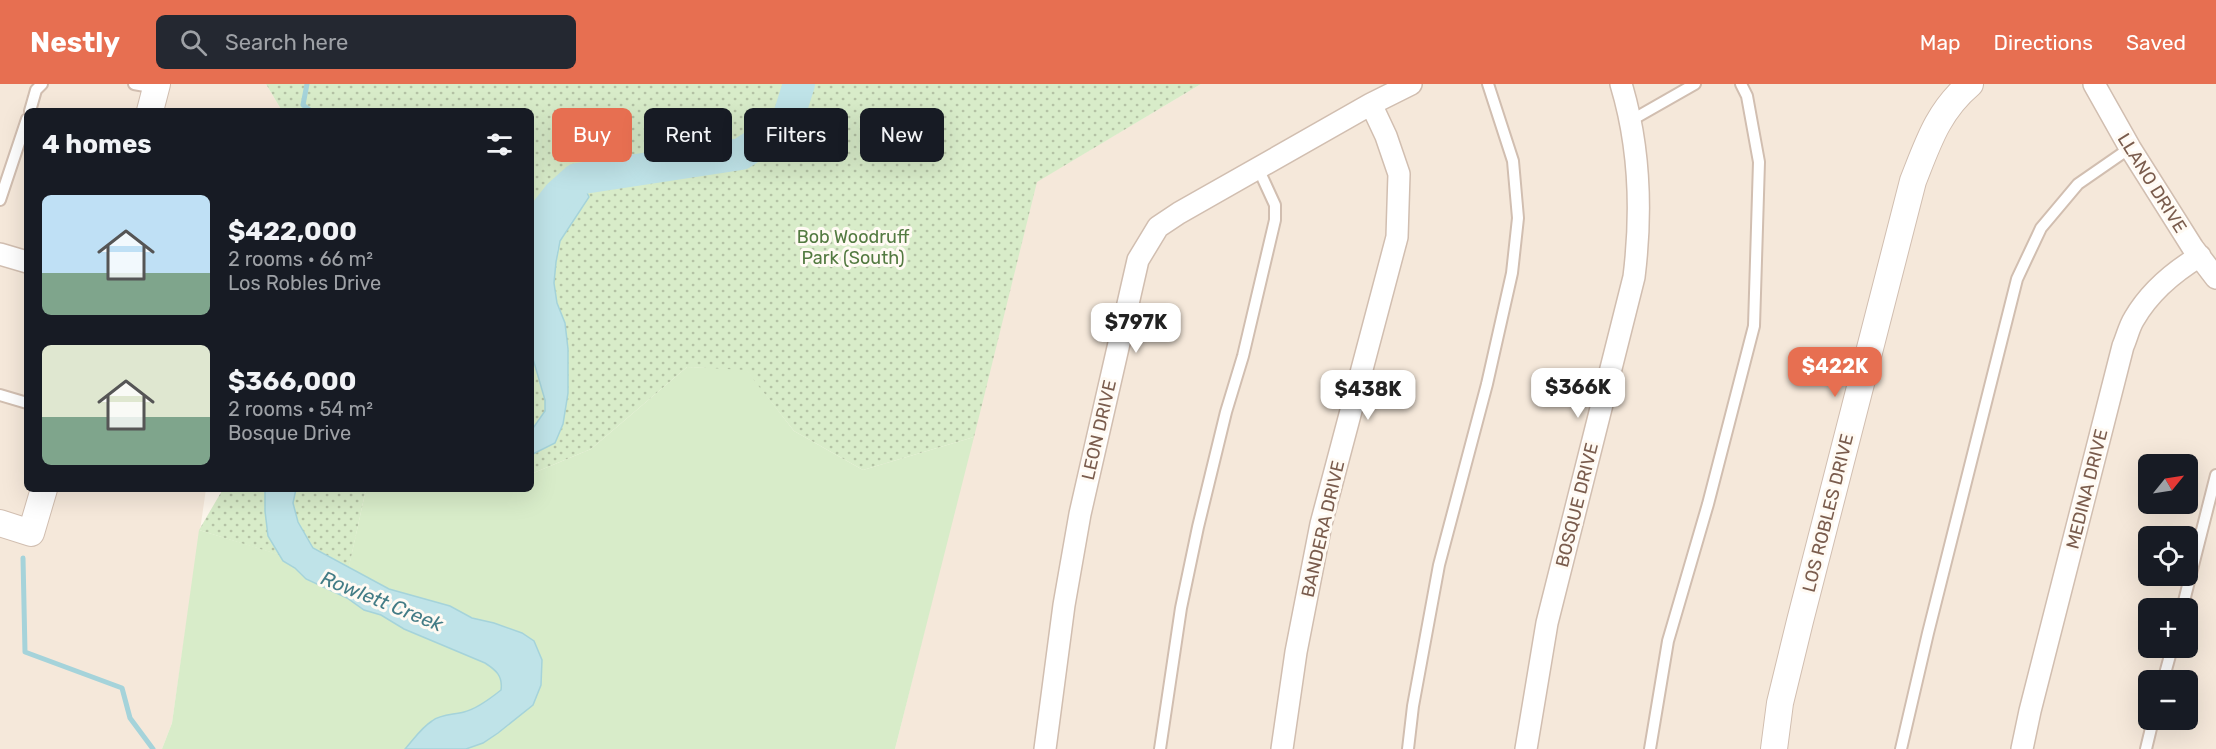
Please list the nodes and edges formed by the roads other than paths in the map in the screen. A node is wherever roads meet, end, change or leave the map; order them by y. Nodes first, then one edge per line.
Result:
1 (42, 84) edge
2 (1412, 84) edge
3 (1488, 84) edge
4 (1621, 84) edge
5 (1695, 84) edge
6 (1741, 84) edge
7 (1970, 84) edge
8 (2094, 84) edge
9 (1371, 104) junction
10 (31, 108) edge
11 (1630, 121) junction
12 (24, 128) edge
13 (2130, 148) junction
14 (1258, 168) junction
15 (0, 200) edge
16 (0, 254) edge
17 (2200, 256) junction
18 (24, 261) edge
19 (2216, 278) edge
20 (0, 395) edge
21 (24, 402) edge
22 (2216, 475) edge
23 (43, 492) edge
24 (0, 523) edge
25 (2185, 598) edge
26 (2151, 730) edge
27 (1045, 749) edge
28 (1161, 749) edge
29 (1282, 749) edge
30 (1408, 749) edge
31 (1526, 749) edge
32 (1650, 749) edge
33 (1774, 749) edge
34 (1901, 749) edge
35 (2022, 749) edge
36 (2146, 749) edge

1 - 10 lane
2 - 9 street, LEON DRIVE
3 - 30 lane
4 - 11 street, BOSQUE DRIVE
5 - 11 lane
6 - 32 lane
7 - 33 street, LOS ROBLES DRIVE
8 - 13 street, LLANO DRIVE
9 - 14 street, LEON DRIVE
9 - 29 street, BANDERA DRIVE
11 - 31 street, BOSQUE DRIVE
12 - 15 lane
13 - 17 street, LLANO DRIVE
13 - 34 lane
14 - 27 street, LEON DRIVE
14 - 28 lane
16 - 18 street
17 - 19 street, LLANO DRIVE
17 - 35 street, MEDINA DRIVE
20 - 21 lane
22 - 25 lane
23 - 24 street
26 - 36 lane

